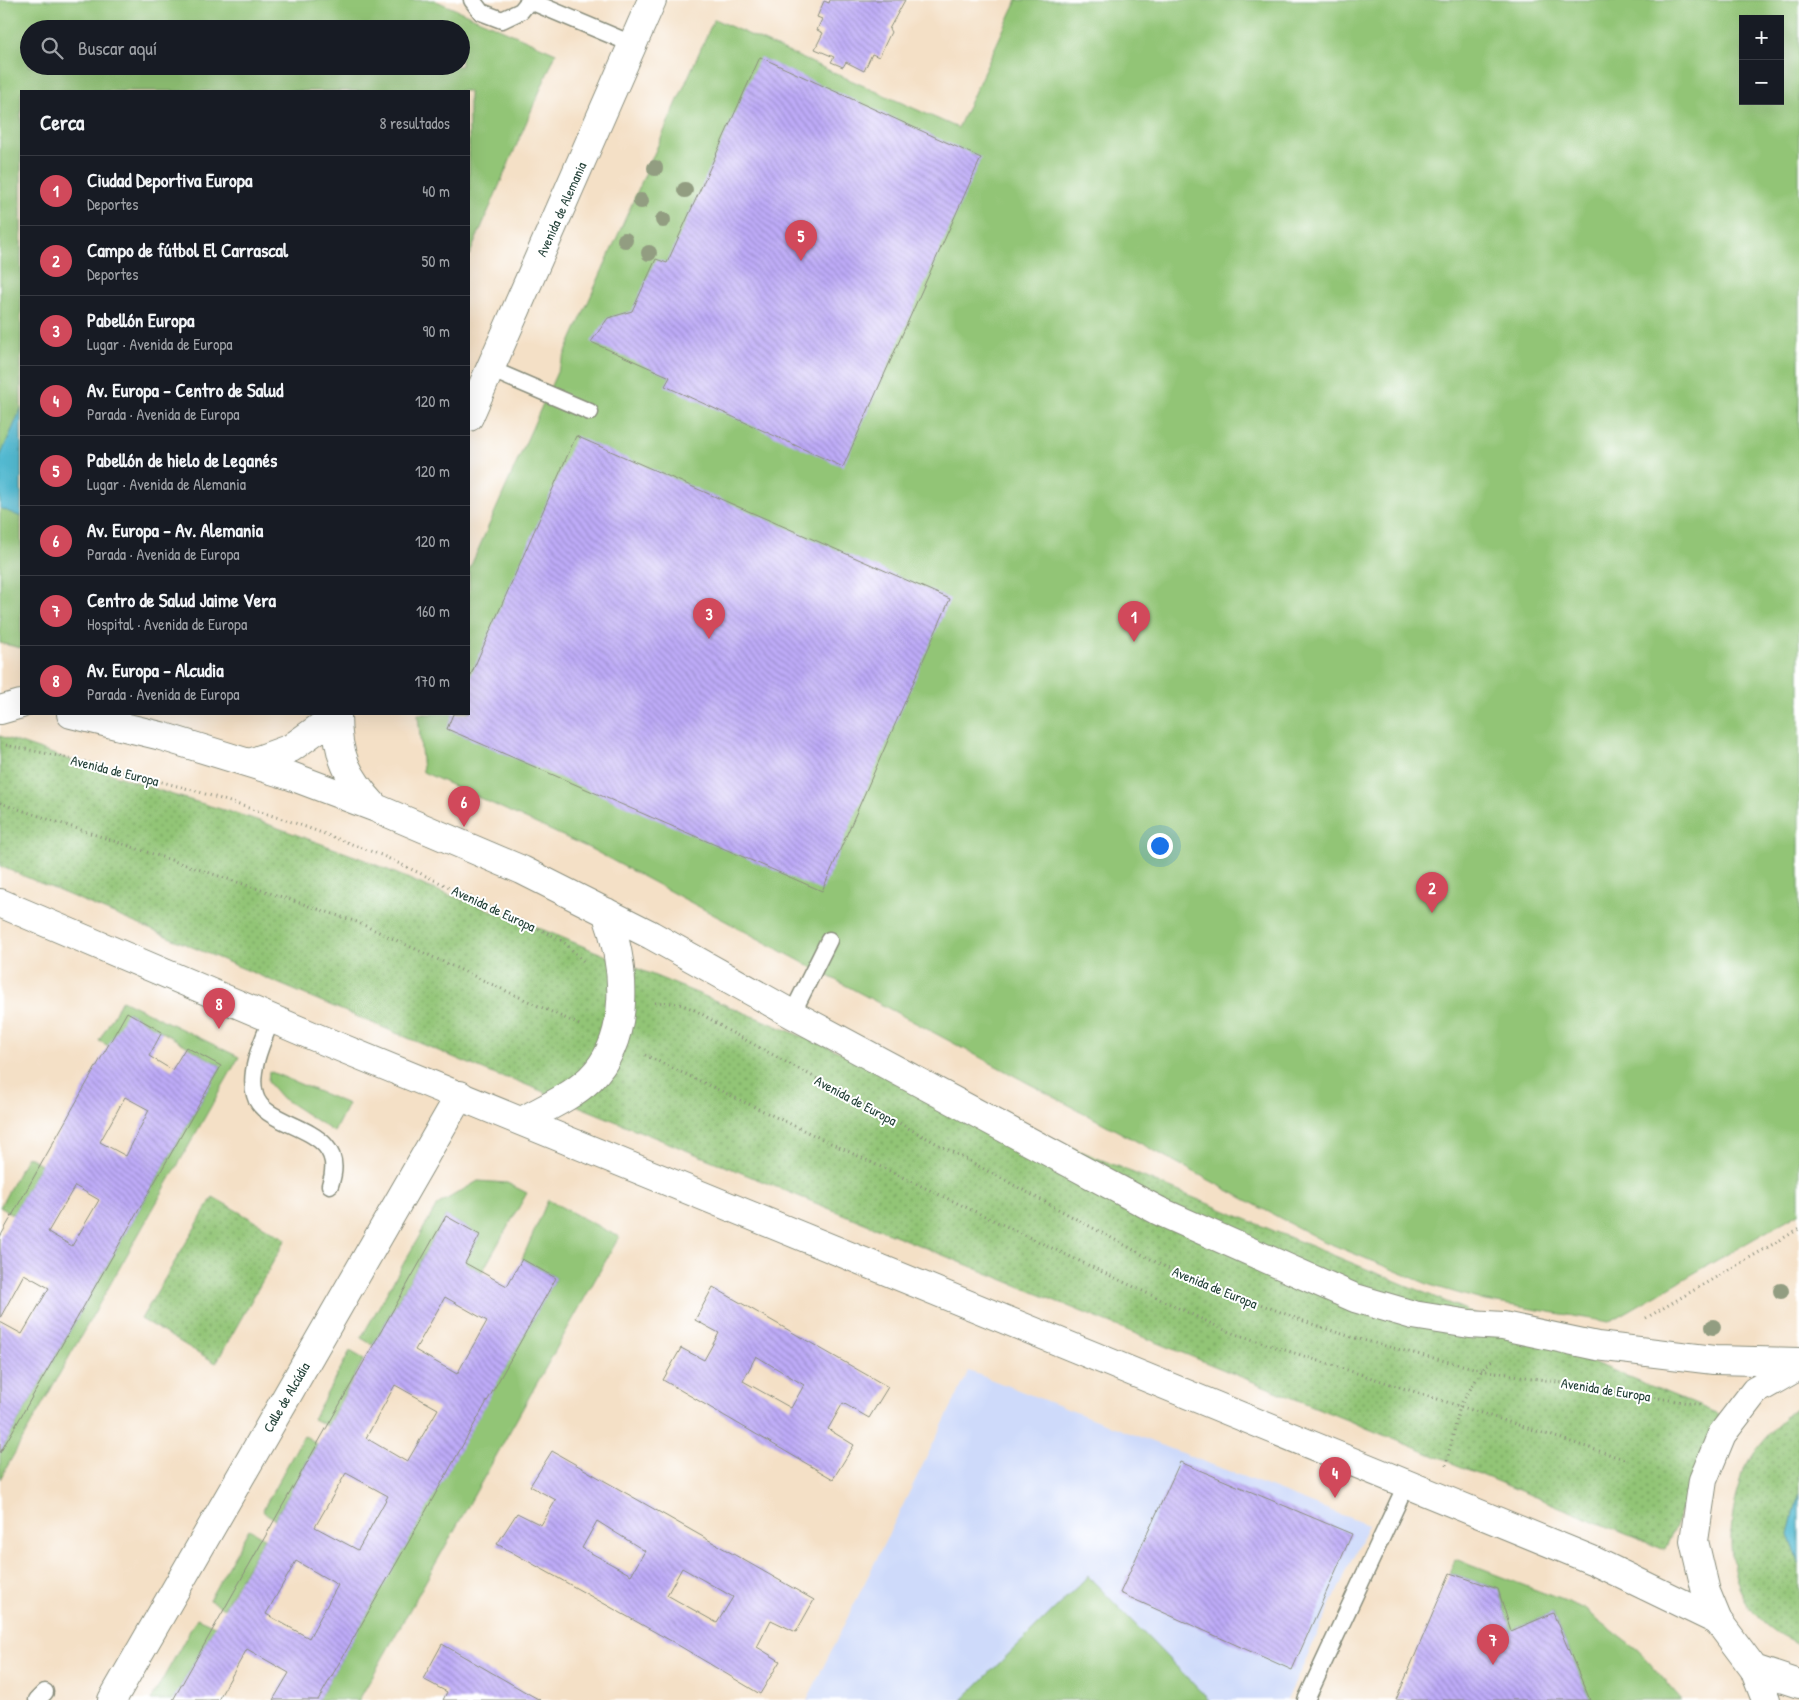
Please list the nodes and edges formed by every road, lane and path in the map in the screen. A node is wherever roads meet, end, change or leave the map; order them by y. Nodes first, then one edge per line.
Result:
1 (472, 0) edge
2 (652, 0) edge
3 (530, 1) edge
4 (632, 44) junction
5 (490, 369) junction
6 (590, 412) dead end
7 (470, 415) edge
8 (0, 698) edge
9 (20, 703) edge
10 (20, 703) edge
11 (0, 710) edge
12 (75, 715) edge
13 (337, 715) edge
14 (338, 715) edge
15 (0, 746) edge
16 (250, 763) junction
17 (0, 803) edge
18 (376, 808) junction
19 (0, 903) edge
20 (606, 912) junction
21 (829, 940) dead end
22 (585, 963) dead end
23 (621, 999) junction
24 (792, 1014) junction
25 (272, 1018) junction
26 (614, 1040) junction
27 (460, 1095) junction
28 (522, 1121) junction
29 (330, 1185) dead end
30 (1799, 1230) edge
31 (1503, 1326) junction
32 (1597, 1346) junction
33 (1799, 1362) edge
34 (1799, 1366) edge
35 (1482, 1370) junction
36 (1460, 1406) junction
37 (1734, 1420) junction
38 (1628, 1460) dead end
39 (1406, 1485) junction
40 (1433, 1496) junction
41 (1718, 1621) junction
42 (1754, 1669) junction
43 (1799, 1684) edge
44 (112, 1700) edge
45 (1306, 1700) edge
46 (1766, 1700) edge

1 - 3 lane
2 - 4 main road, Avenida de Alemania
3 - 4 lane
4 - 5 main road, Avenida de Alemania
5 - 6 lane
5 - 7 main road, Avenida de Alemania
8 - 9 main road
10 - 11 main road
12 - 16 main road
13 - 16 main road
14 - 18 main road
15 - 22 path, Avenida de Europa
16 - 18 main road
17 - 26 path
18 - 20 main road
19 - 25 main road
20 - 23 main road
20 - 24 main road
21 - 24 lane
23 - 26 main road
23 - 35 path, Avenida de Europa
24 - 31 main road
25 - 27 main road
25 - 29 lane
26 - 28 main road
26 - 36 path
27 - 28 main road
27 - 44 main road, Calle de Alcúdia
28 - 39 main road
30 - 32 path
31 - 32 main road
31 - 35 path
32 - 33 main road
34 - 37 main road
35 - 36 path
35 - 37 path, Avenida de Europa
36 - 38 path
36 - 40 path
37 - 41 main road
39 - 40 main road
39 - 45 lane
40 - 41 main road
41 - 42 main road
42 - 43 main road
42 - 46 main road

